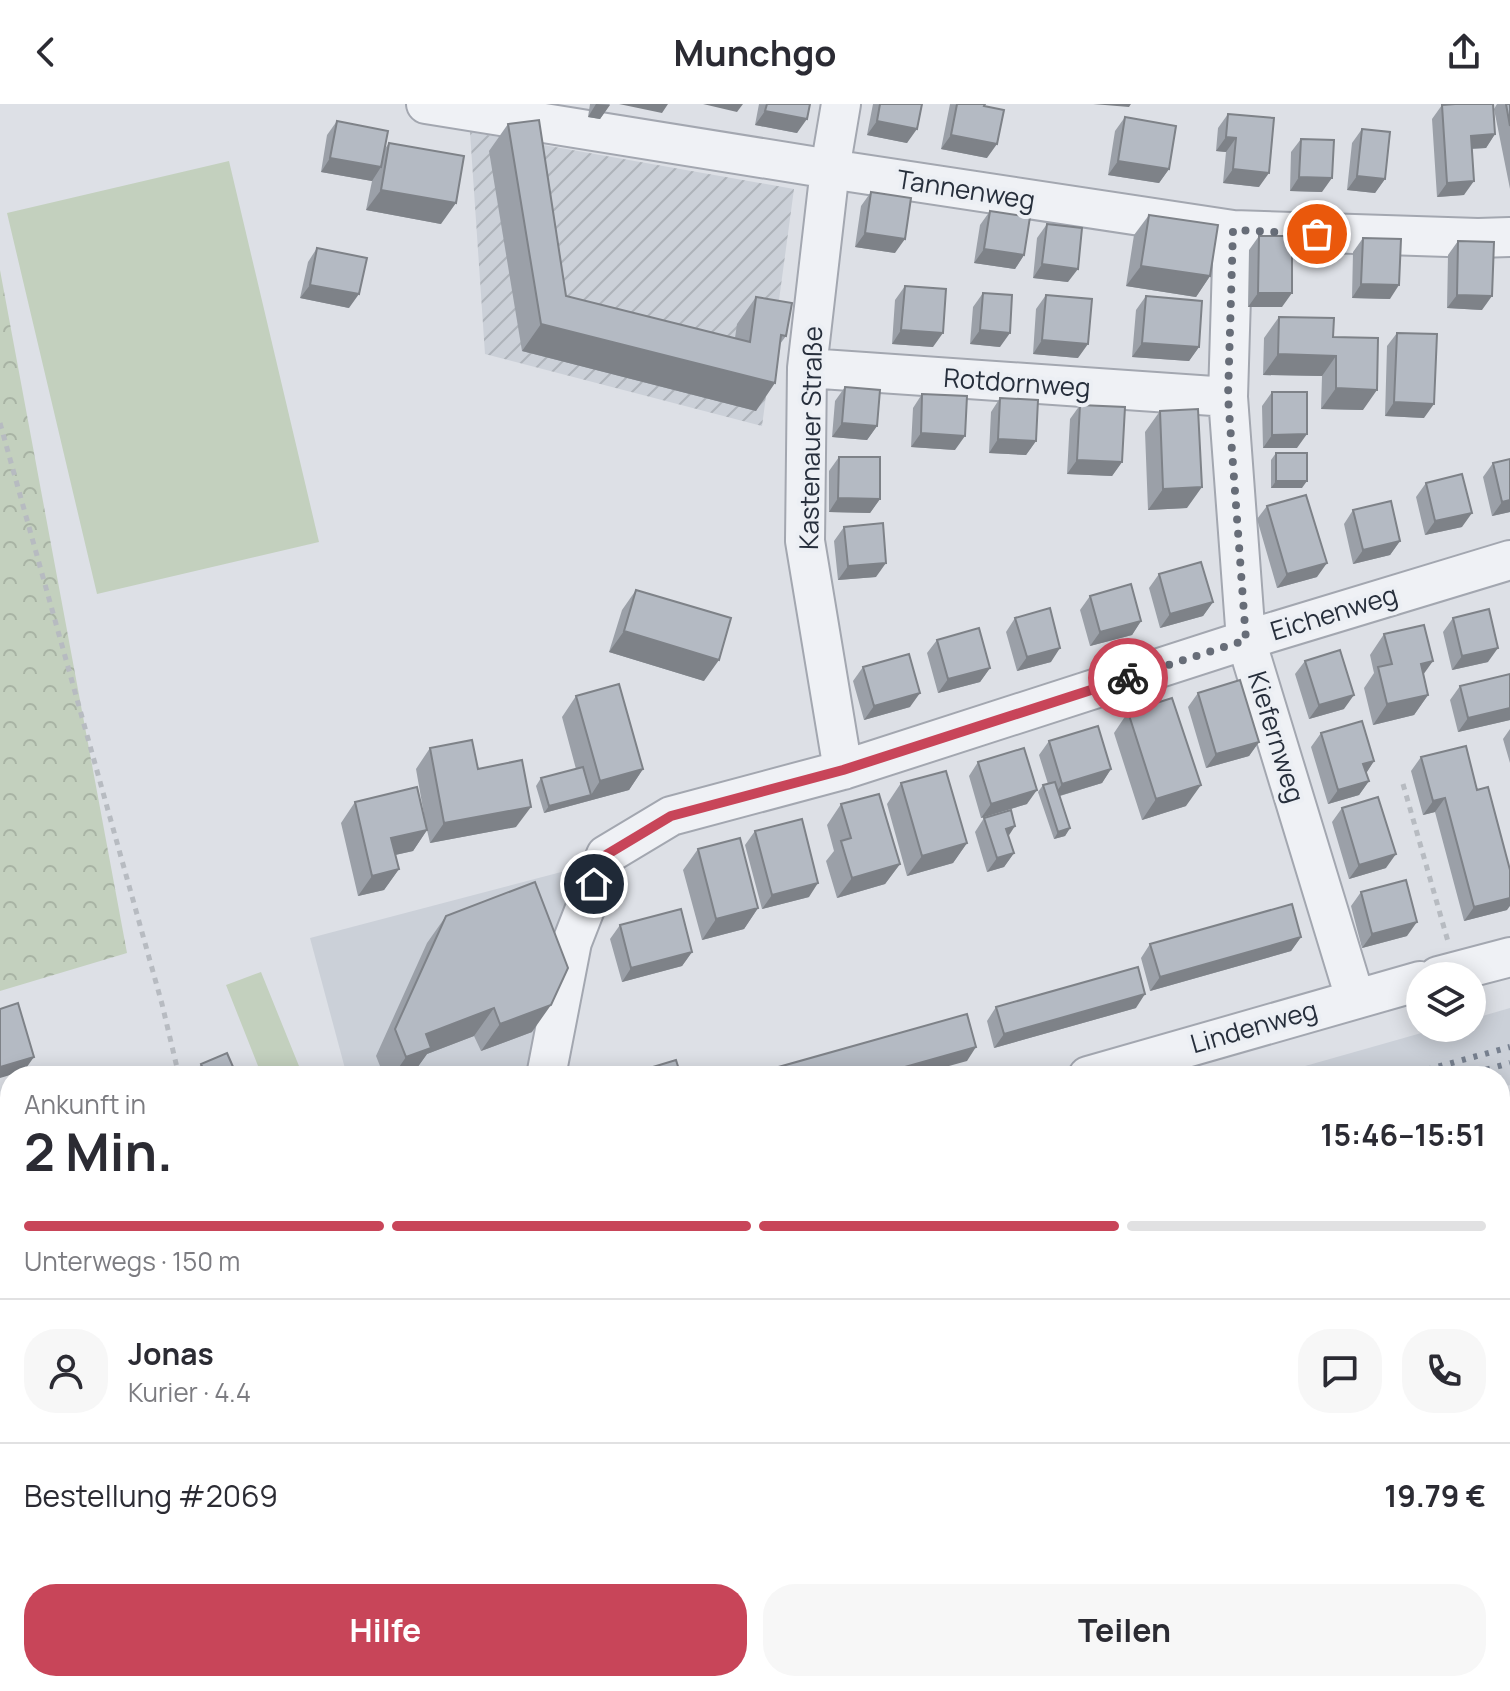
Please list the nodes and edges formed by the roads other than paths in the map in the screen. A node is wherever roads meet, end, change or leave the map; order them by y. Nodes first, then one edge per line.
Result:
1 (426, 104) edge
2 (841, 104) edge
3 (830, 169) junction
4 (1233, 230) junction
5 (1510, 237) edge
6 (807, 368) junction
7 (1228, 397) junction
8 (1510, 560) edge
9 (1246, 640) junction
10 (843, 770) junction
11 (1510, 957) edge
12 (1486, 963) edge
13 (1406, 985) edge
14 (1355, 998) junction
15 (548, 1066) edge
16 (1122, 1066) edge

1 - 3 street, Tannenweg
2 - 3 street, Kastenauer Straße
3 - 4 street, Tannenweg
3 - 6 street, Kastenauer Straße
4 - 5 street, Tannenweg
4 - 7 street, Kiefernweg
6 - 7 street, Rotdornweg
6 - 10 street, Kastenauer Straße
7 - 9 street, Kiefernweg
8 - 9 street, Eichenweg
9 - 10 street, Eichenweg
9 - 14 street, Kiefernweg
10 - 15 street, Eichenweg
11 - 12 street
13 - 14 street, Lindenweg
14 - 16 street, Lindenweg

